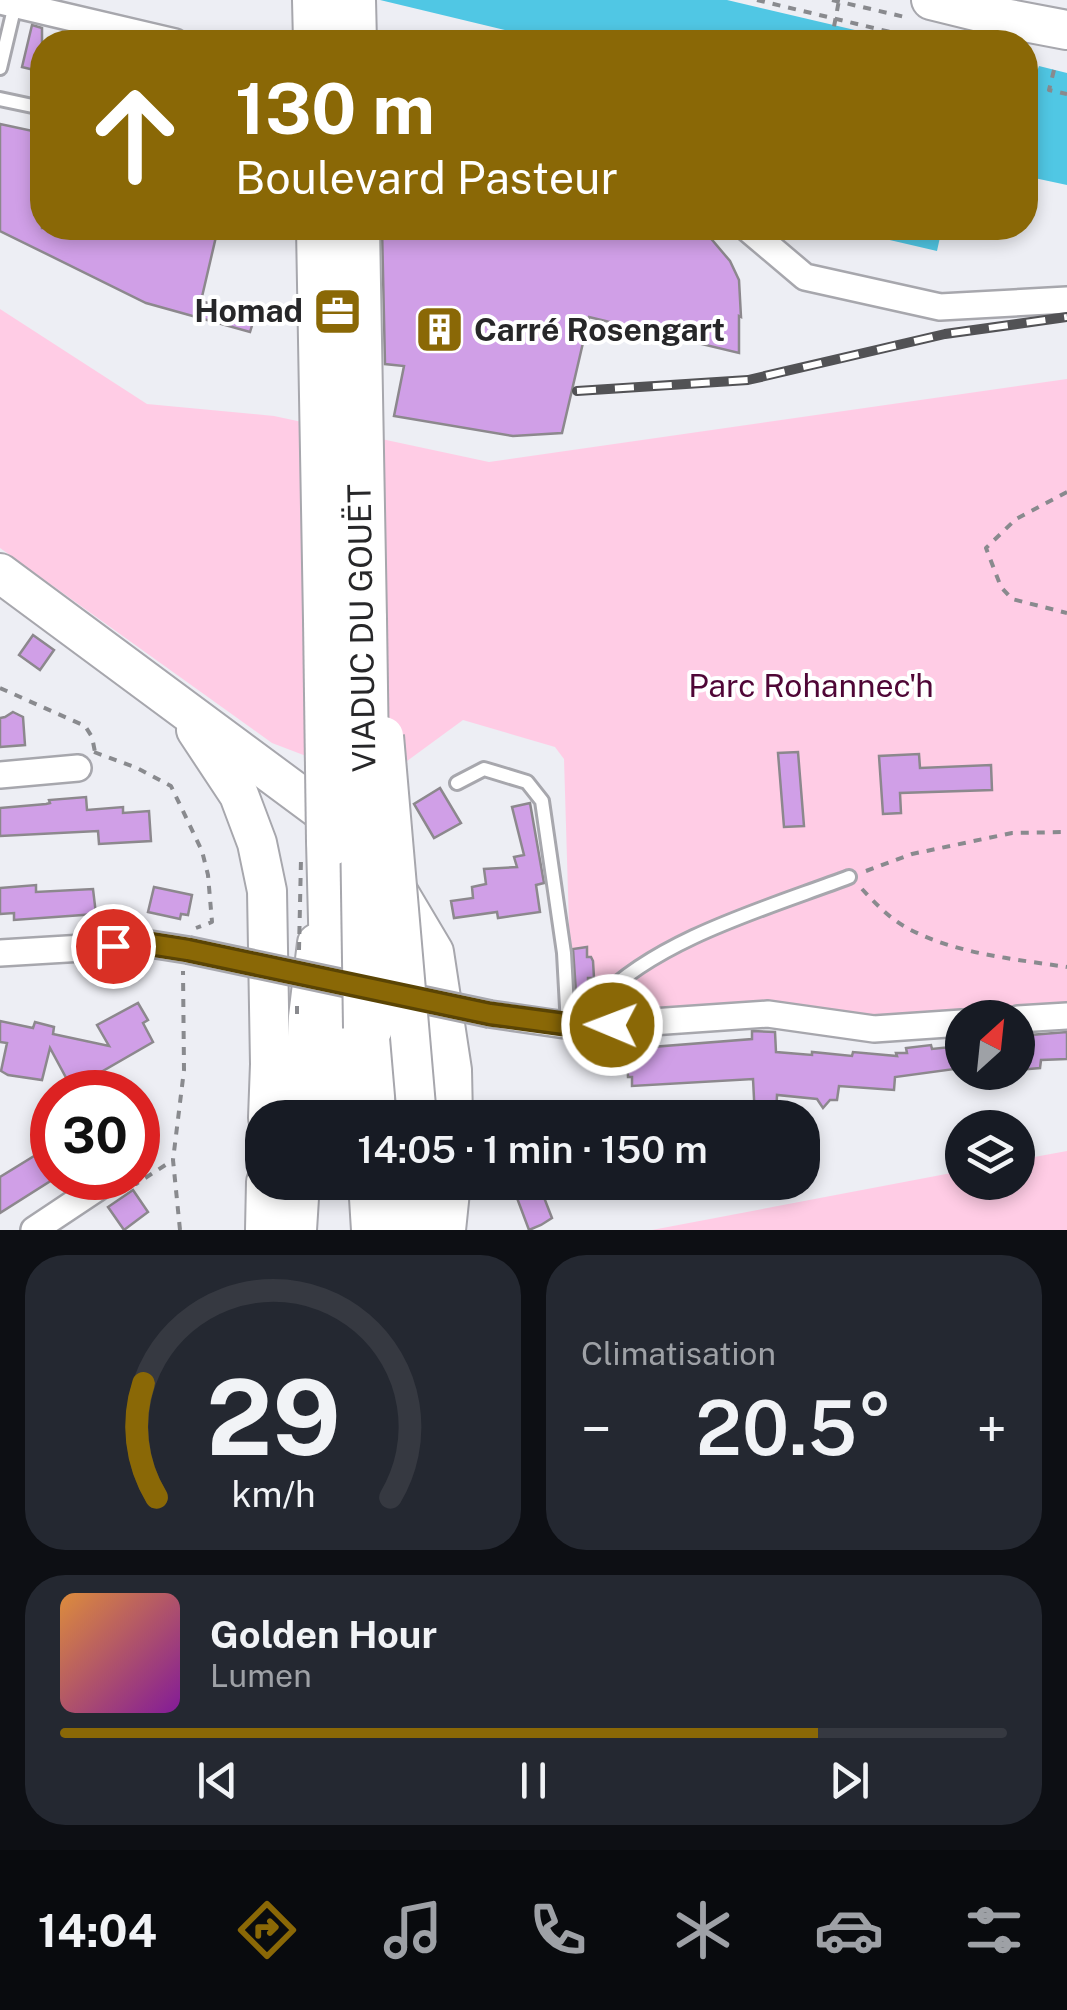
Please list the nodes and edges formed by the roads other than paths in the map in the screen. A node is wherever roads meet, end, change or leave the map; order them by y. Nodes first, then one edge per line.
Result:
1 (317, 0) edge
2 (351, 0) edge
3 (931, 0) edge
4 (8, 3) edge
5 (1005, 9) edge
6 (105, 30) edge
7 (318, 30) edge
8 (352, 30) edge
9 (1067, 30) edge
10 (0, 68) edge
11 (0, 99) edge
12 (30, 105) edge
13 (321, 240) edge
14 (355, 240) edge
15 (761, 240) edge
16 (1067, 300) edge
17 (359, 475) junction
18 (0, 573) edge
19 (181, 707) junction
20 (86, 760) road end
21 (0, 775) edge
22 (457, 783) dead end
23 (850, 877) road end
24 (0, 953) edge
25 (1067, 1016) edge
26 (1035, 1018) edge
27 (337, 1022) junction
28 (945, 1024) edge
29 (574, 1026) junction
30 (269, 1100) edge
31 (309, 1100) edge
32 (338, 1100) edge
33 (365, 1100) edge
34 (415, 1100) edge
35 (453, 1100) edge
36 (79, 1200) edge
37 (266, 1200) edge
38 (299, 1200) edge
39 (342, 1200) edge
40 (375, 1200) edge
41 (416, 1200) edge
42 (449, 1200) edge
43 (34, 1230) edge
44 (265, 1230) edge
45 (297, 1230) edge
46 (344, 1230) edge
47 (376, 1230) edge
48 (414, 1230) edge
49 (446, 1230) edge

1 - 7 highway
2 - 8 highway
3 - 5 main road
4 - 6 street
4 - 10 lane
5 - 9 main road
11 - 12 lane
13 - 27 highway, VIADUC DU GOUËT, bridge
14 - 17 highway, VIADUC DU GOUËT
15 - 16 street
17 - 27 highway, VIADUC DU GOUËT, bridge
17 - 34 main road, bridge
18 - 19 main road
19 - 30 main road
19 - 35 main road
20 - 21 street
22 - 29 lane
23 - 29 lane
24 - 29 street, bridge
25 - 26 street
27 - 31 main road
27 - 32 highway
27 - 33 highway
28 - 29 street
36 - 43 street
37 - 44 main road
38 - 45 main road
39 - 46 highway
40 - 47 highway
41 - 48 main road
42 - 49 main road

